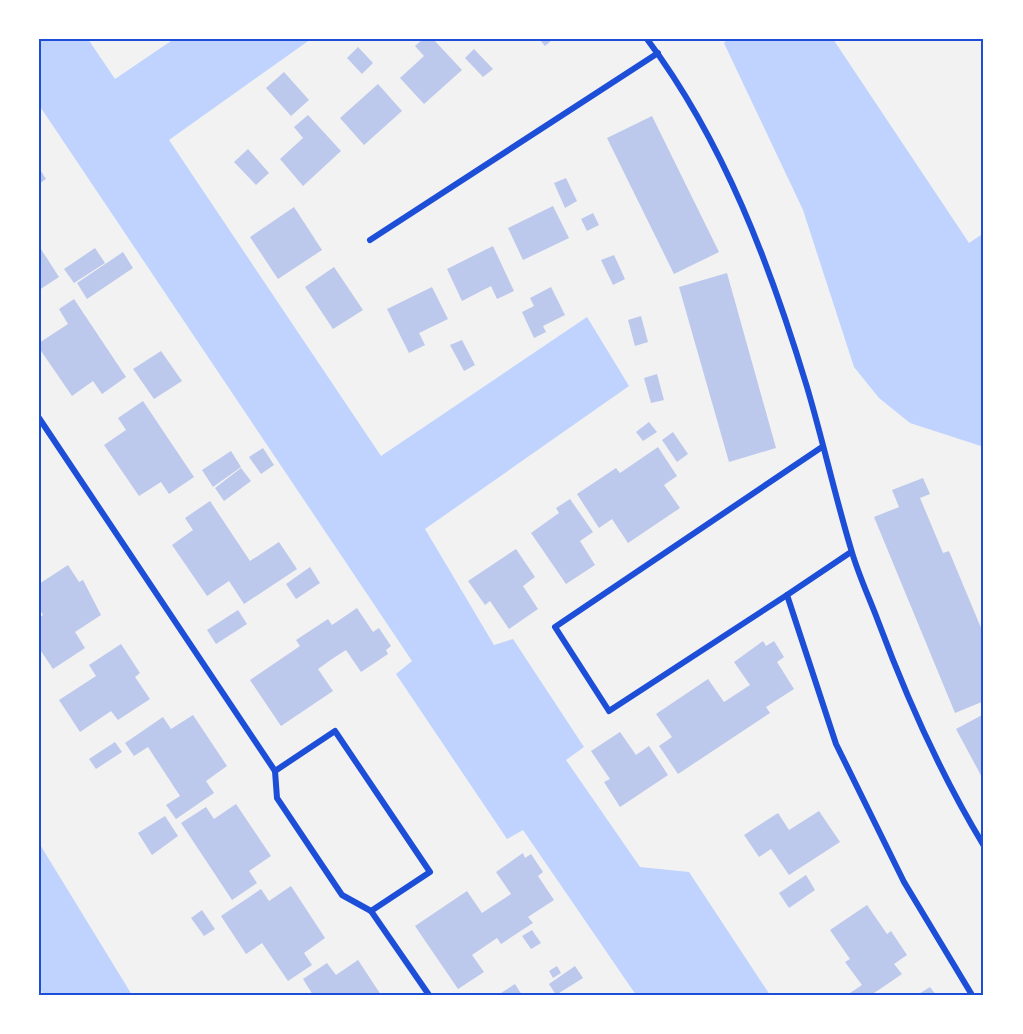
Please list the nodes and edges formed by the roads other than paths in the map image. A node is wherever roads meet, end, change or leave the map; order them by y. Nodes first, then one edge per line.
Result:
1 (647, 39) edge
2 (658, 53) junction
3 (370, 240) dead end
4 (39, 418) edge
5 (822, 447) junction
6 (851, 552) junction
7 (787, 595) junction
8 (275, 771) junction
9 (984, 846) edge
10 (371, 910) junction
11 (429, 995) edge
12 (972, 995) edge

1 - 2 street
2 - 3 street
2 - 5 street
4 - 8 street
5 - 6 street
5 - 7 street
6 - 7 street
6 - 9 street
7 - 12 street
8 - 10 street
8 - 10 street
10 - 11 street

